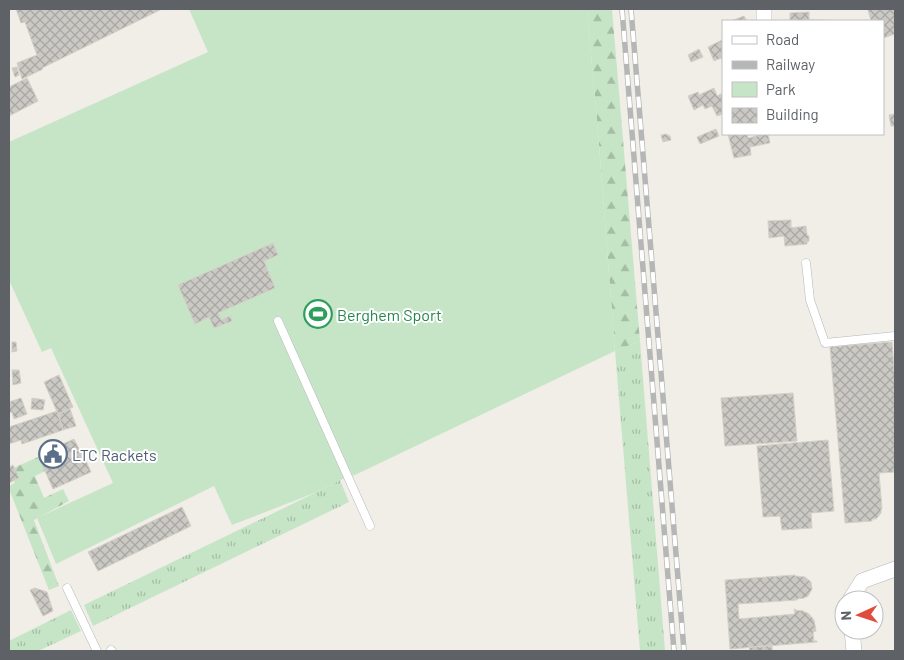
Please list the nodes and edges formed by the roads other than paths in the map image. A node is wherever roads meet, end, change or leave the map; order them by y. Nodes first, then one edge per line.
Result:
1 (806, 263) dead end
2 (278, 321) dead end
3 (895, 336) edge
4 (370, 526) dead end
5 (895, 569) edge
6 (67, 588) dead end
7 (856, 590) edge
8 (97, 651) edge

1 - 3 lane
2 - 4 lane
5 - 7 street
6 - 8 lane

